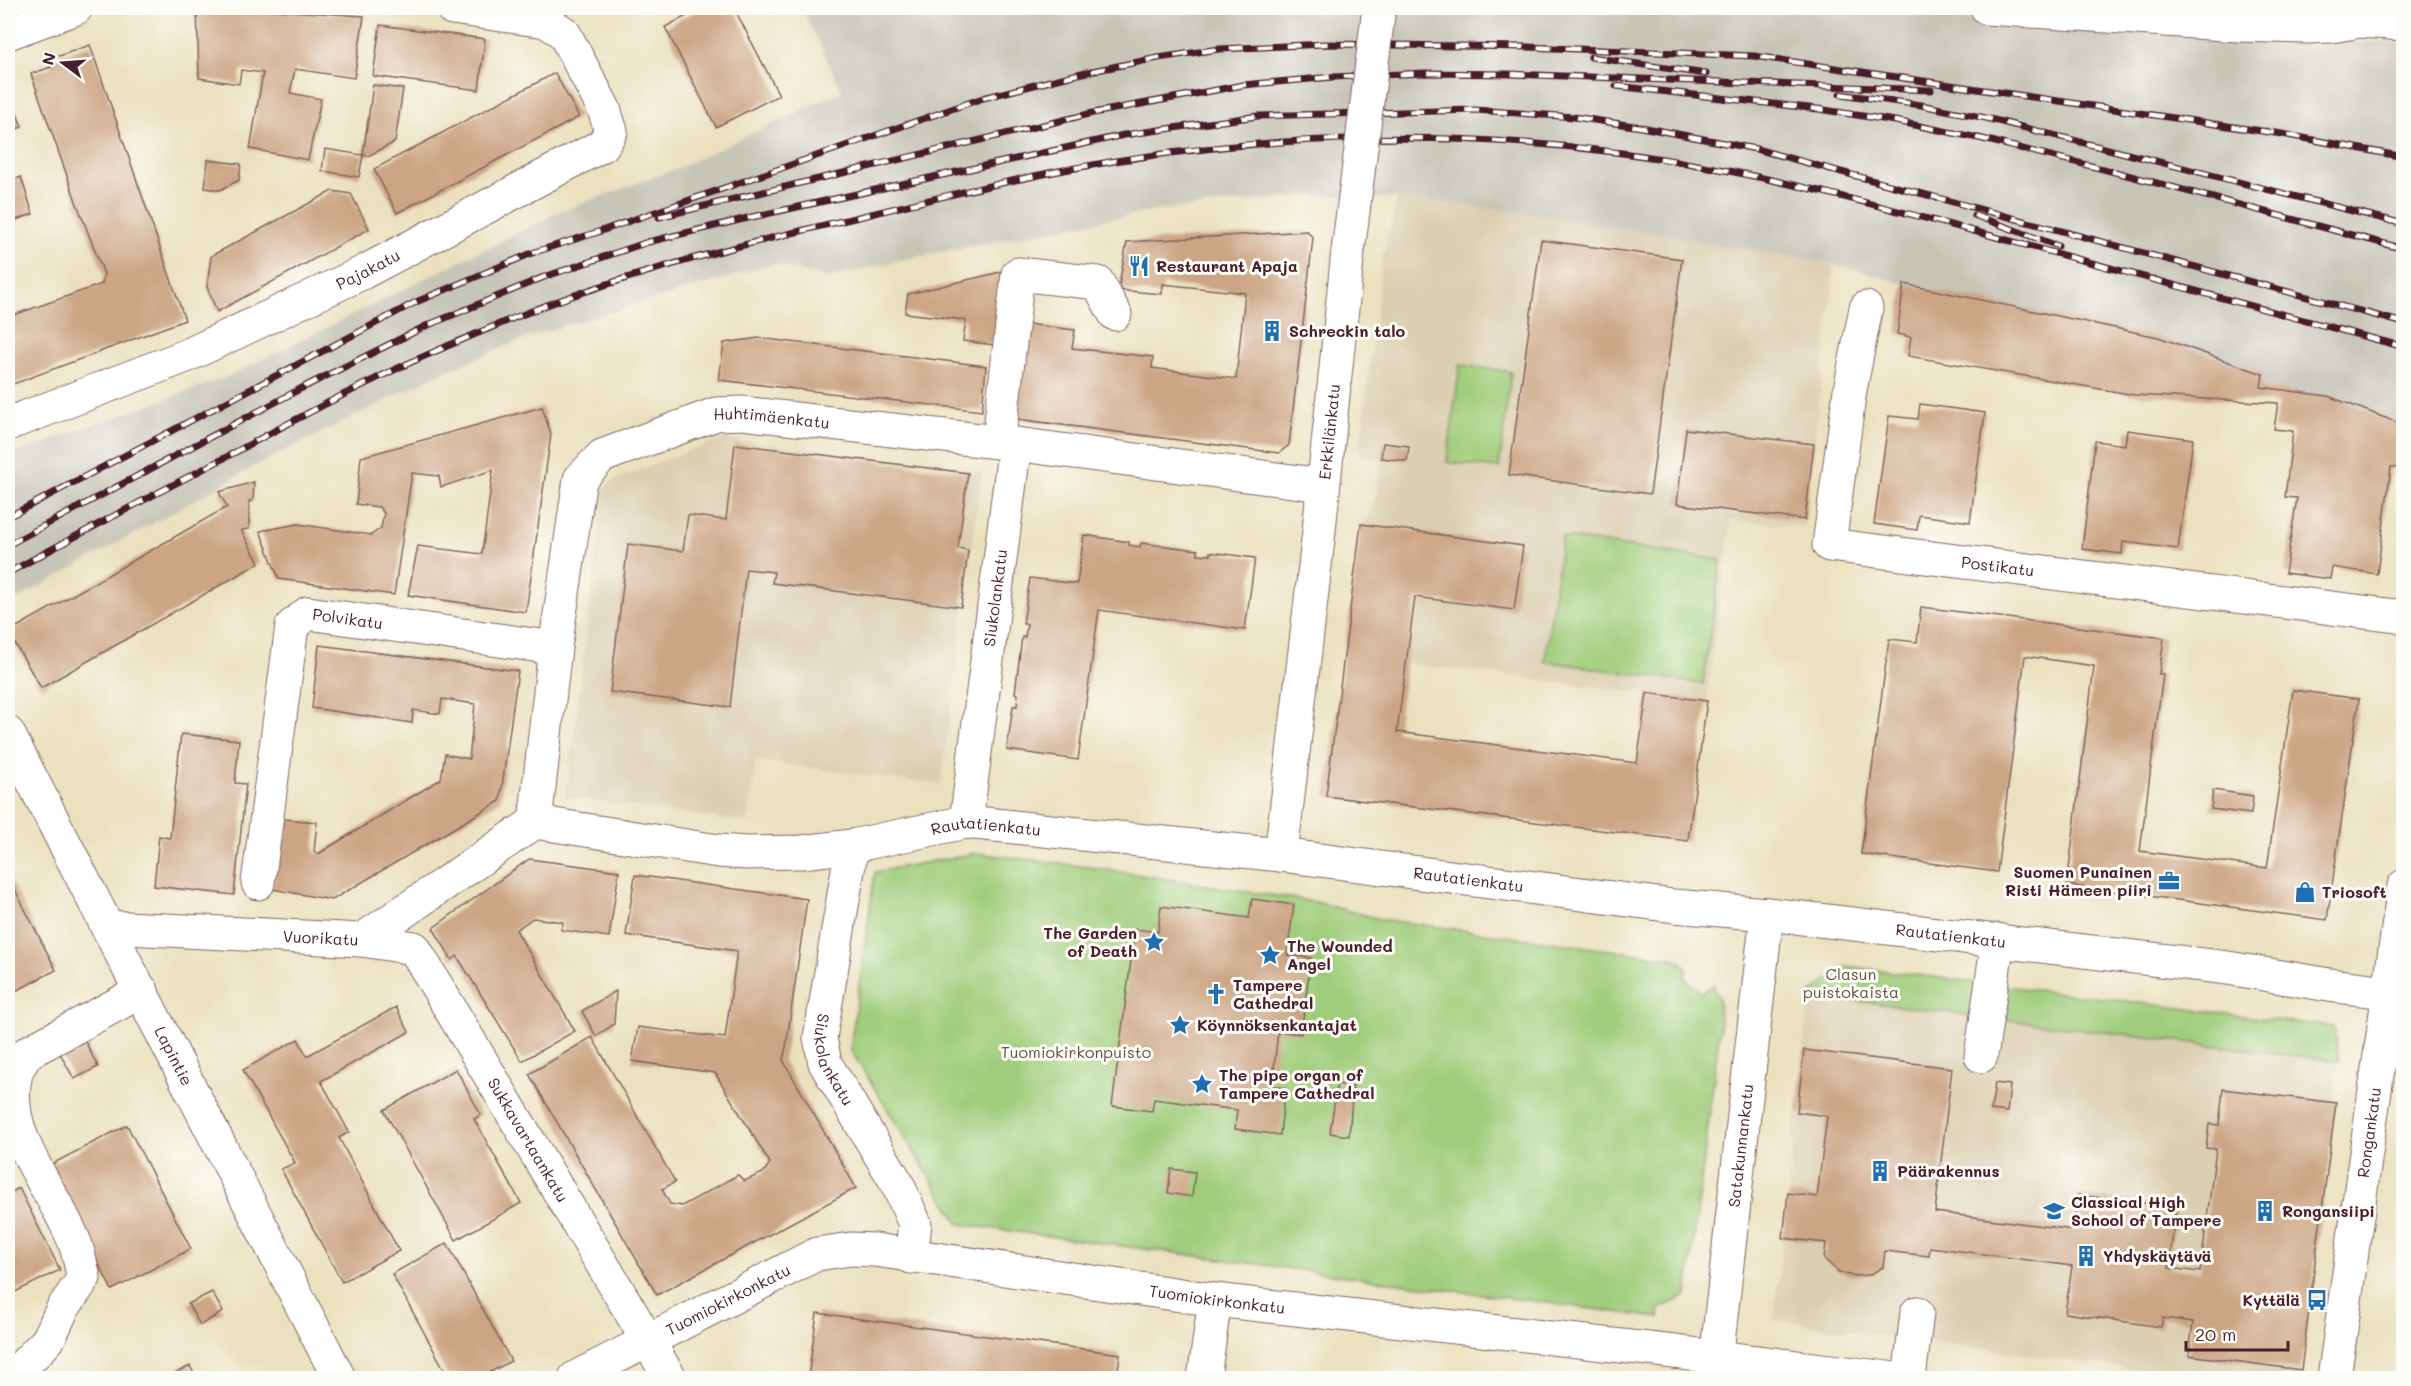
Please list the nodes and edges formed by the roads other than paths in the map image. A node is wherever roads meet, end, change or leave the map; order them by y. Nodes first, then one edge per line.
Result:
1 (76, 8) edge
2 (452, 8) edge
3 (1379, 8) edge
4 (1987, 8) edge
5 (2020, 9) edge
6 (2348, 14) edge
7 (2403, 24) edge
8 (8, 33) edge
9 (1866, 308) dead end
10 (1115, 314) dead end
11 (8, 424) edge
12 (1008, 432) junction
13 (1322, 485) junction
14 (2403, 616) edge
15 (555, 648) junction
16 (8, 733) edge
17 (535, 822) junction
18 (966, 822) junction
19 (852, 846) junction
20 (1281, 855) junction
21 (258, 883) dead end
22 (2403, 886) edge
23 (1767, 914) junction
24 (107, 927) junction
25 (362, 940) junction
26 (1998, 940) junction
27 (142, 992) junction
28 (2396, 993) edge
29 (1981, 1056) dead end
30 (911, 1257) junction
31 (1215, 1300) junction
32 (1917, 1313) dead end
33 (647, 1341) junction
34 (1715, 1368) edge
35 (10, 1378) edge
36 (339, 1378) edge
37 (575, 1378) edge
38 (670, 1378) edge
39 (1204, 1378) edge
40 (1888, 1378) edge
41 (1909, 1378) edge
42 (2334, 1378) edge

1 - 8 street
2 - 11 street, Pajakatu
3 - 13 street, Erkkilänkatu, bridge
4 - 5 street
5 - 6 street
6 - 7 street
9 - 14 street, Postikatu
10 - 12 street, Siukolankatu
12 - 13 street, Huhtimäenkatu
12 - 15 street, Huhtimäenkatu
12 - 18 street, Siukolankatu
13 - 20 street, Erkkilänkatu
15 - 17 street, Huhtimäenkatu
15 - 21 street, Polvikatu
16 - 24 street, Lapintie
17 - 19 street, Rautatienkatu
17 - 25 street, Vuorikatu
18 - 19 street, Rautatienkatu
18 - 20 street, Rautatienkatu
19 - 30 street, Siukolankatu
20 - 23 street, Rautatienkatu
22 - 28 street, Rongankatu
23 - 26 street, Rautatienkatu
23 - 34 street, Satakunnankatu
24 - 25 street, Vuorikatu
24 - 27 street, Lapintie
25 - 33 street, Sukkavartaankatu
26 - 28 street, Rautatienkatu
26 - 29 street
27 - 35 street
27 - 36 street, Lapintie
28 - 42 street, Rongankatu
30 - 31 street, Tuomiokirkonkatu
30 - 33 street, Tuomiokirkonkatu
31 - 34 street, Tuomiokirkonkatu
31 - 39 street
32 - 41 street
33 - 37 street, Tuomiokirkonkatu
33 - 38 street, Sukkavartaankatu
34 - 40 street, Tuomiokirkonkatu

